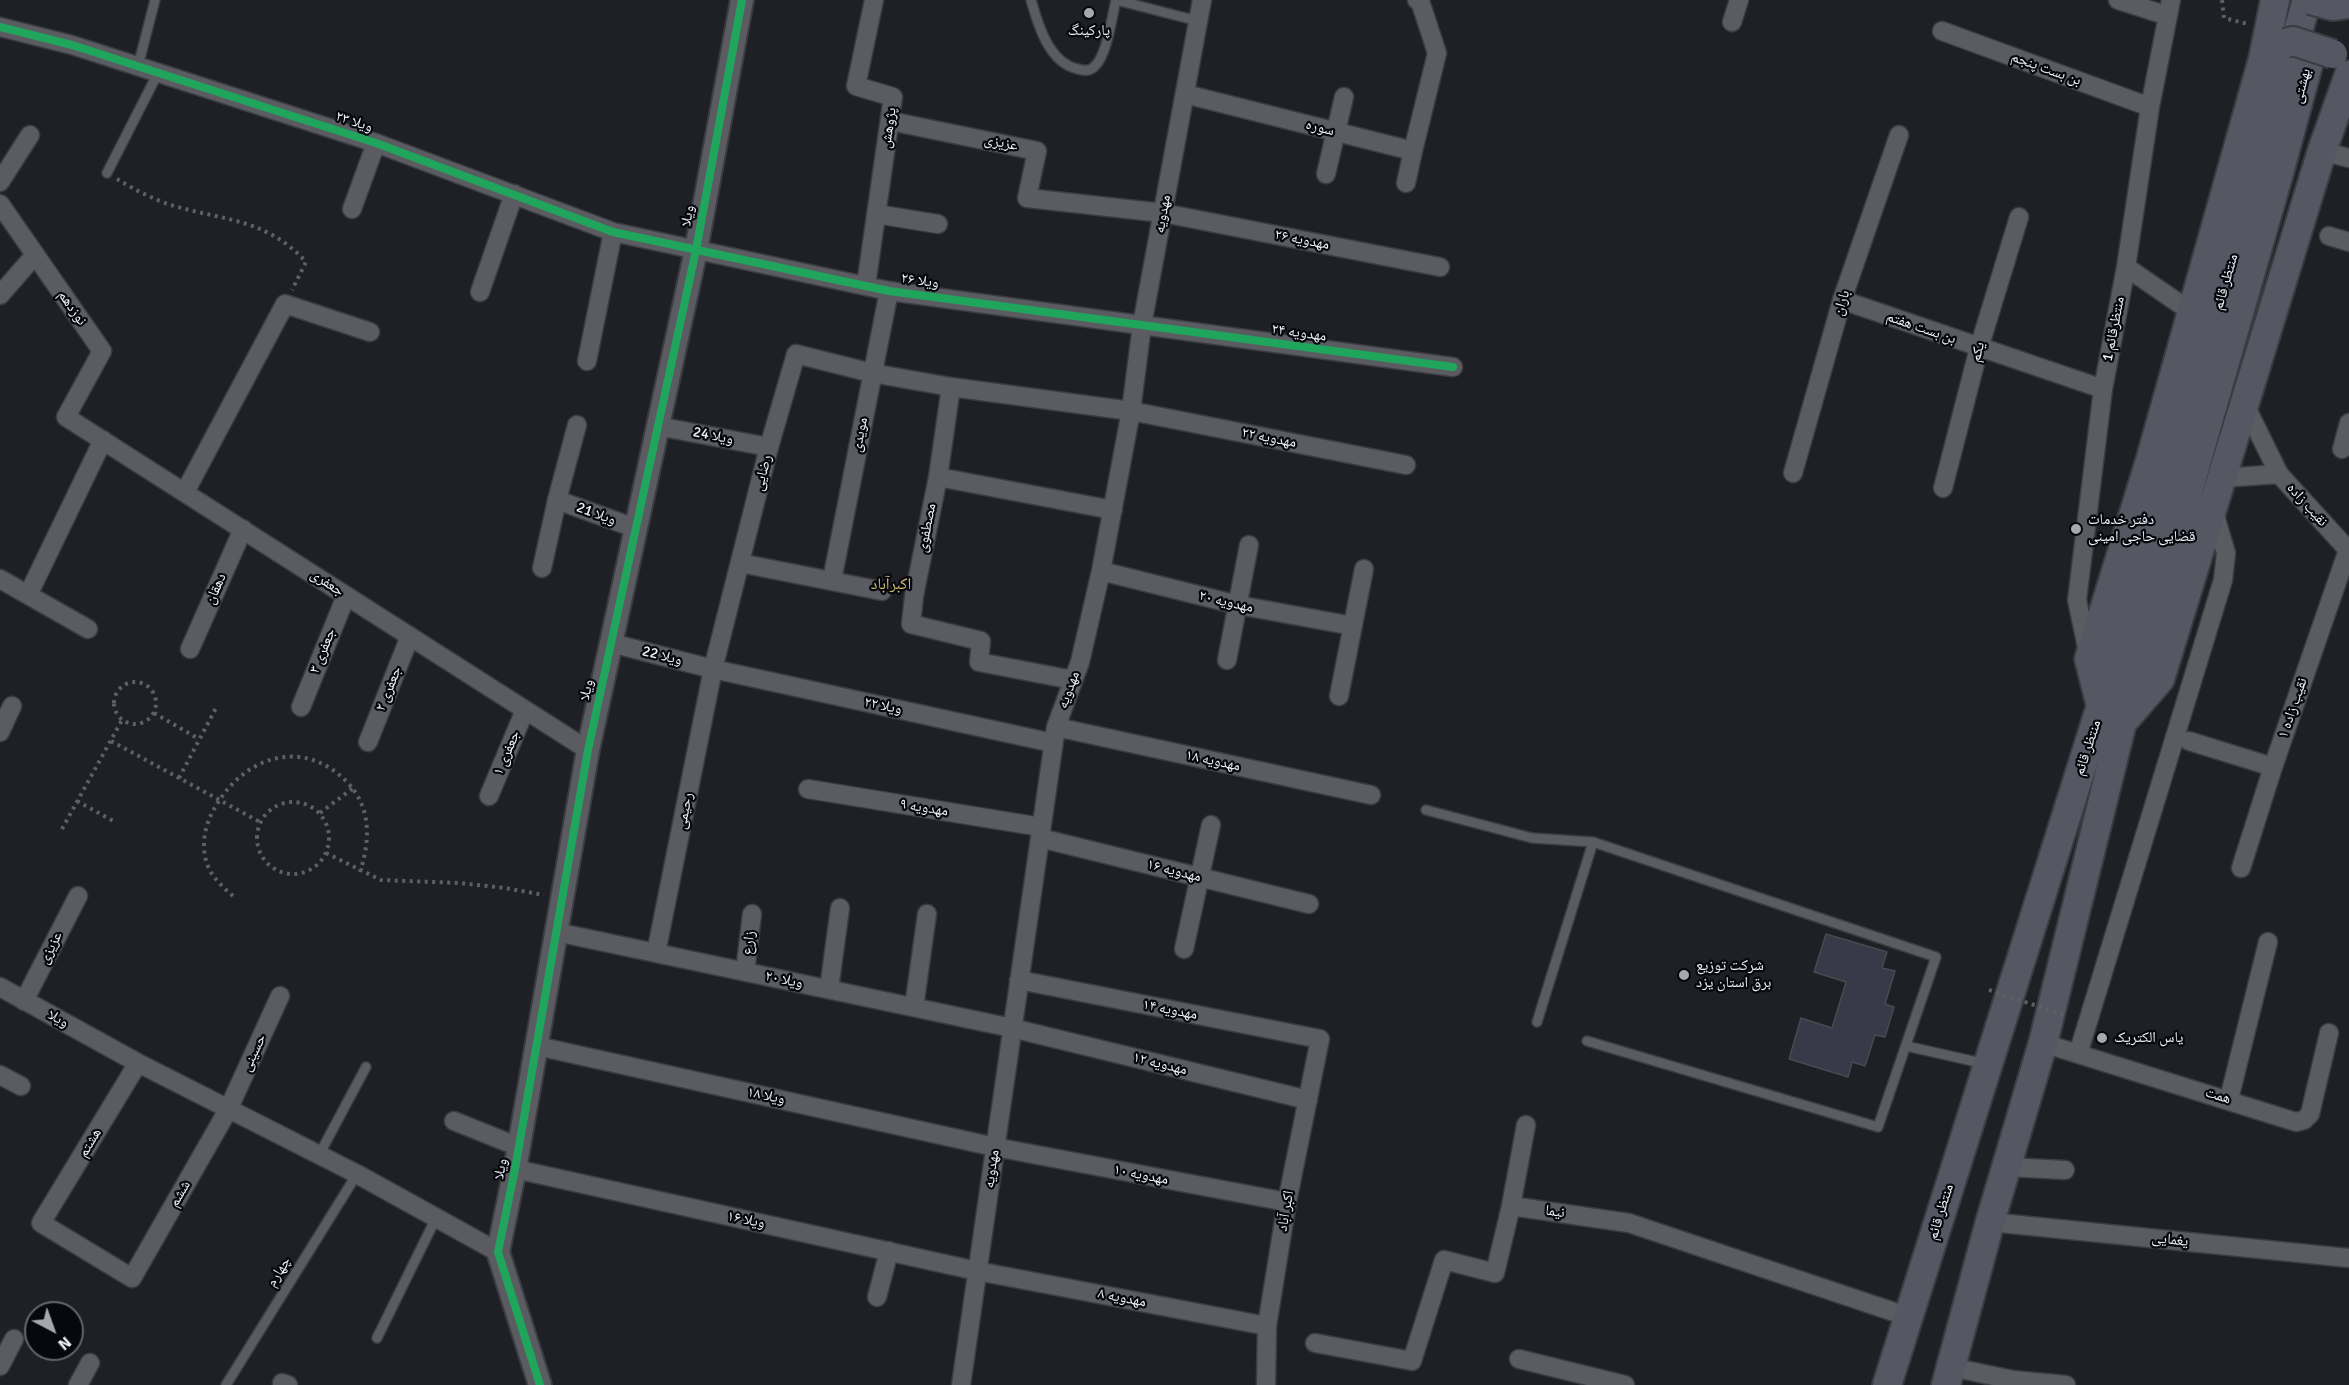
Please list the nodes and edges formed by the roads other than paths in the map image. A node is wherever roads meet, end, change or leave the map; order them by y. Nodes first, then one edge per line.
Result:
1 (155, 0) edge
2 (742, 0) edge
3 (874, 0) edge
4 (1031, 0) edge
5 (1202, 0) edge
6 (1417, 0) edge
7 (1739, 0) edge
8 (2118, 0) edge
9 (2257, 0) edge
10 (2275, 0) edge
11 (2308, 0) edge
12 (2327, 0) edge
13 (2349, 4) edge
14 (2170, 8) edge
15 (1198, 21) junction
16 (1732, 22) dead end
17 (0, 27) edge
18 (1942, 30) dead end
19 (2278, 36) junction
20 (138, 66) junction
21 (158, 73) junction
22 (2343, 85) edge
23 (1185, 94) junction
24 (1344, 97) dead end
25 (2150, 107) junction
26 (2275, 108) joint
27 (890, 121) junction
28 (1336, 132) junction
29 (30, 135) dead end
30 (1899, 135) dead end
31 (376, 143) junction
32 (1413, 151) junction
33 (2336, 155) edge
34 (2279, 172) joint
35 (107, 173) road end
36 (1326, 174) dead end
37 (0, 182) edge
38 (1406, 183) dead end
39 (514, 194) junction
40 (0, 204) edge
41 (352, 209) dead end
42 (1163, 213) junction
43 (876, 214) junction
44 (2019, 217) dead end
45 (938, 224) dead end
46 (613, 232) junction
47 (2329, 236) dead end
48 (2349, 242) edge
49 (696, 250) junction
50 (35, 255) junction
51 (1440, 267) dead end
52 (2126, 267) junction
53 (866, 285) junction
54 (889, 291) junction
55 (480, 292) dead end
56 (0, 296) edge
57 (1842, 300) junction
58 (2190, 311) junction
59 (1142, 325) junction
60 (370, 332) dead end
61 (1979, 348) junction
62 (587, 361) dead end
63 (1453, 368) dead end
64 (872, 373) junction
65 (951, 387) junction
66 (2103, 389) junction
67 (2245, 405) junction
68 (1131, 411) junction
69 (66, 417) joint
70 (2349, 423) edge
71 (578, 425) dead end
72 (657, 426) junction
73 (103, 440) junction
74 (769, 447) junction
75 (2342, 449) dead end
76 (1406, 465) dead end
77 (1793, 473) dead end
78 (2279, 474) junction
79 (938, 477) junction
80 (2222, 478) junction
81 (1943, 488) dead end
82 (184, 492) junction
83 (557, 500) junction
84 (2213, 508) junction
85 (1113, 510) junction
86 (635, 528) junction
87 (243, 530) junction
88 (1249, 544) dead end
89 (2349, 550) edge
90 (740, 563) junction
91 (542, 568) dead end
92 (1364, 569) dead end
93 (1101, 571) junction
94 (0, 579) edge
95 (832, 580) junction
96 (882, 591) dead end
97 (28, 595) junction
98 (346, 596) junction
99 (1238, 605) junction
100 (1353, 626) junction
101 (88, 629) dead end
102 (410, 636) junction
103 (611, 643) junction
104 (190, 649) dead end
105 (2090, 659) junction
106 (1227, 660) dead end
107 (713, 669) junction
108 (1073, 680) junction
109 (1339, 696) dead end
110 (12, 706) dead end
111 (301, 707) dead end
112 (525, 710) junction
113 (2112, 715) junction
114 (0, 732) edge
115 (1054, 735) junction
116 (2189, 741) dead end
117 (368, 742) dead end
118 (588, 750) junction
119 (2273, 767) junction
120 (807, 789) dead end
121 (1371, 795) dead end
122 (489, 796) dead end
123 (1426, 810) dead end
124 (1211, 825) dead end
125 (1040, 833) junction
126 (1593, 842) junction
127 (2241, 868) dead end
128 (1200, 877) junction
129 (78, 896) dead end
130 (1310, 904) dead end
131 (840, 908) dead end
132 (752, 914) dead end
133 (927, 914) dead end
134 (556, 932) junction
135 (2268, 942) dead end
136 (1184, 949) dead end
137 (656, 953) junction
138 (745, 972) junction
139 (1019, 980) junction
140 (0, 987) edge
141 (829, 989) junction
142 (280, 996) dead end
143 (24, 1000) junction
144 (914, 1007) junction
145 (1537, 1022) dead end
146 (1012, 1028) junction
147 (2329, 1033) dead end
148 (1320, 1039) joint
149 (1587, 1041) dead end
150 (2043, 1043) junction
151 (537, 1046) junction
152 (1906, 1046) junction
153 (2078, 1054) junction
154 (138, 1063) junction
155 (1987, 1064) junction
156 (366, 1067) dead end
157 (0, 1075) edge
158 (21, 1086) dead end
159 (1308, 1100) junction
160 (2229, 1100) junction
161 (228, 1110) junction
162 (454, 1121) dead end
163 (1526, 1125) dead end
164 (519, 1147) junction
165 (995, 1147) junction
166 (319, 1155) junction
167 (2007, 1167) junction
168 (515, 1170) junction
169 (2065, 1170) dead end
170 (357, 1174) junction
171 (1287, 1202) junction
172 (1511, 1206) junction
173 (436, 1218) junction
174 (1990, 1222) junction
175 (498, 1251) junction
176 (889, 1251) junction
177 (2349, 1258) edge
178 (978, 1270) junction
179 (132, 1278) joint
180 (877, 1297) dead end
181 (1909, 1317) junction
182 (1267, 1326) junction
183 (377, 1338) dead end
184 (14, 1339) dead end
185 (1315, 1343) dead end
186 (1519, 1359) dead end
187 (90, 1363) dead end
188 (0, 1366) edge
189 (1949, 1376) edge
190 (2013, 1382) edge
191 (78, 1385) edge
192 (226, 1385) edge
193 (540, 1385) edge
194 (961, 1385) edge
195 (1266, 1385) edge
196 (1625, 1385) edge
197 (1887, 1385) edge
198 (2066, 1385) edge

1 - 20 lane
2 - 49 street, ویلا
3 - 27 street, پژوهش
4 - 15 lane
5 - 15 street, مهدویه
6 - 32 street
7 - 16 street
8 - 14 street
9 - 19 main road
10 - 19 main road
11 - 13 main road, bridge
11 - 26 main road, بهشتی
12 - 34 main road, بهشتی
14 - 25 street, منتظرقائم 1
15 - 23 street, مهدویه
17 - 20 street, ویلا ۲۳
18 - 25 street, بن بست پنجم
19 - 22 main road, bridge
19 - 58 main road
20 - 21 street, ویلا ۲۳
21 - 31 street, ویلا ۲۳
21 - 35 lane
22 - 33 main road
23 - 28 street, سوره
23 - 42 street, مهدویه
24 - 28 street
25 - 52 street, منتظرقائم 1
26 - 113 main road, منتظر قائم
27 - 42 street, عزیزی
27 - 43 street, پژوهش
28 - 32 street, سوره
28 - 36 street
29 - 37 street
30 - 57 street, باران
31 - 39 street, ویلا ۲۳
31 - 41 street
32 - 38 street
33 - 67 main road
34 - 113 main road, منتظر قائم
39 - 46 street, ویلا ۲۳
39 - 55 street
40 - 50 street, نوزدهم
42 - 51 street, مهدویه ۲۶
42 - 59 street, مهدویه
43 - 45 street
43 - 53 street, پژوهش
44 - 61 street, یکم
46 - 49 street, ویلا ۲۳
46 - 62 street
47 - 48 street
49 - 53 street, ویلا ۲۶
49 - 72 street, ویلا
50 - 56 street
50 - 69 street, نوزدهم
52 - 58 street
52 - 66 street, منتظرقائم 1
53 - 54 street, ویلا ۲۶
54 - 59 street, ویلا ۲۶
54 - 64 street, مویدی
57 - 61 street, بن بست هفتم
57 - 77 street, باران
58 - 105 main road
59 - 63 street, مهدویه ۲۴
59 - 68 street, مهدویه
60 - 82 street
61 - 66 street, بن بست هفتم
61 - 81 street, یکم
64 - 65 street
64 - 74 street, رضایی
64 - 95 street, مویدی
65 - 68 street
65 - 79 street, مصطفوی
66 - 105 street, منتظرقائم 1
67 - 78 street
67 - 80 main road
68 - 76 street, مهدویه ۲۲
68 - 85 street, مهدویه
69 - 73 street, جعفری
70 - 75 street
71 - 83 street, ویلا 21
72 - 74 street, ویلا 24
72 - 86 street, ویلا
73 - 82 street, جعفری
73 - 97 street
74 - 90 street, رضایی
78 - 80 street, نقیب زاده
78 - 89 street, نقیب زاده
79 - 85 street
79 - 108 street, مصطفوی
80 - 84 main road
82 - 87 street, جعفری
83 - 86 street, ویلا 21
83 - 91 street, ویلا 21
84 - 113 main road
84 - 153 street
85 - 93 street, مهدویه
86 - 103 street, ویلا
87 - 98 street, جعفری
87 - 104 street, دهقان
88 - 99 street
89 - 119 street, نقیب زاده ۱
90 - 95 street
90 - 107 street, رضایی
92 - 100 street
93 - 99 street, مهدویه ۲۰
93 - 108 street, مهدویه
94 - 97 street
95 - 96 street
97 - 101 street
98 - 102 street, جعفری
98 - 111 street, جعفری ۳
99 - 100 street, مهدویه ۲۰
99 - 106 street
100 - 109 street
102 - 112 street, جعفری
102 - 117 street, جعفری ۲
103 - 107 street, ویلا 22
103 - 118 street, ویلا
105 - 113 main road
107 - 115 street, ویلا ۲۲
107 - 137 street, رحیمی
108 - 115 street, مهدویه
110 - 114 street
112 - 118 street, جعفری
112 - 122 street, جعفری ۱
113 - 150 main road, منتظر قائم
113 - 155 main road, منتظر قائم
115 - 121 street, مهدویه ۱۸
115 - 125 street, مهدویه
116 - 119 street
118 - 134 street, ویلا
119 - 127 street, نقیب زاده ۱
120 - 125 street, مهدویه ۹
123 - 126 lane
124 - 128 street
125 - 128 street, مهدویه ۱۶
125 - 139 street, مهدویه
126 - 145 lane
126 - 152 lane
128 - 130 street, مهدویه ۱۶
128 - 136 street
129 - 143 street, عزیزی
131 - 141 street
132 - 138 street, زارع
133 - 144 street
134 - 137 street, ویلا ۲۰
134 - 151 street, ویلا
135 - 160 street
137 - 138 street, ویلا ۲۰
138 - 141 street, ویلا ۲۰
139 - 146 street, مهدویه
139 - 148 street, مهدویه ۱۴
140 - 143 street, ویلا
141 - 144 street, ویلا ۲۰
142 - 161 street, حسینی
143 - 154 street, ویلا
144 - 146 street, ویلا ۲۰
146 - 159 street, مهدویه ۱۲
146 - 165 street, مهدویه
147 - 160 street, همت
148 - 159 street, اکبر آباد
149 - 152 lane
150 - 153 street, همت
150 - 167 main road, منتظر قائم
151 - 164 street, ویلا
151 - 165 street, ویلا ۱۸
152 - 155 lane
153 - 160 street, همت
154 - 161 street, ویلا
154 - 179 street, هشتم
155 - 181 main road, منتظر قائم
156 - 166 lane
157 - 158 street
159 - 171 street, اکبر آباد
161 - 166 street, ویلا
161 - 179 street, ششم
162 - 164 street
163 - 172 street
164 - 168 street, ویلا
165 - 171 street, مهدویه ۱۰
165 - 178 street, مهدویه
166 - 170 street, ویلا
167 - 169 street
167 - 174 main road, منتظر قائم
168 - 175 street, ویلا
168 - 176 street, ویلا ۱۶
170 - 173 street, ویلا
170 - 192 lane, چهارم
171 - 182 street, اکبر آباد
172 - 181 street, نیما
172 - 185 street
173 - 175 street, ویلا
173 - 183 lane
174 - 177 street, یغمایی
174 - 189 main road, منتظر قائم
175 - 193 street, ویلا
176 - 178 street, ویلا ۱۶
176 - 180 street
178 - 182 street, مهدویه ۸
178 - 194 street, مهدویه
181 - 197 main road, منتظر قائم
182 - 195 street, اکبر آباد
184 - 188 street
186 - 196 street
187 - 191 street
189 - 190 street
190 - 198 street

